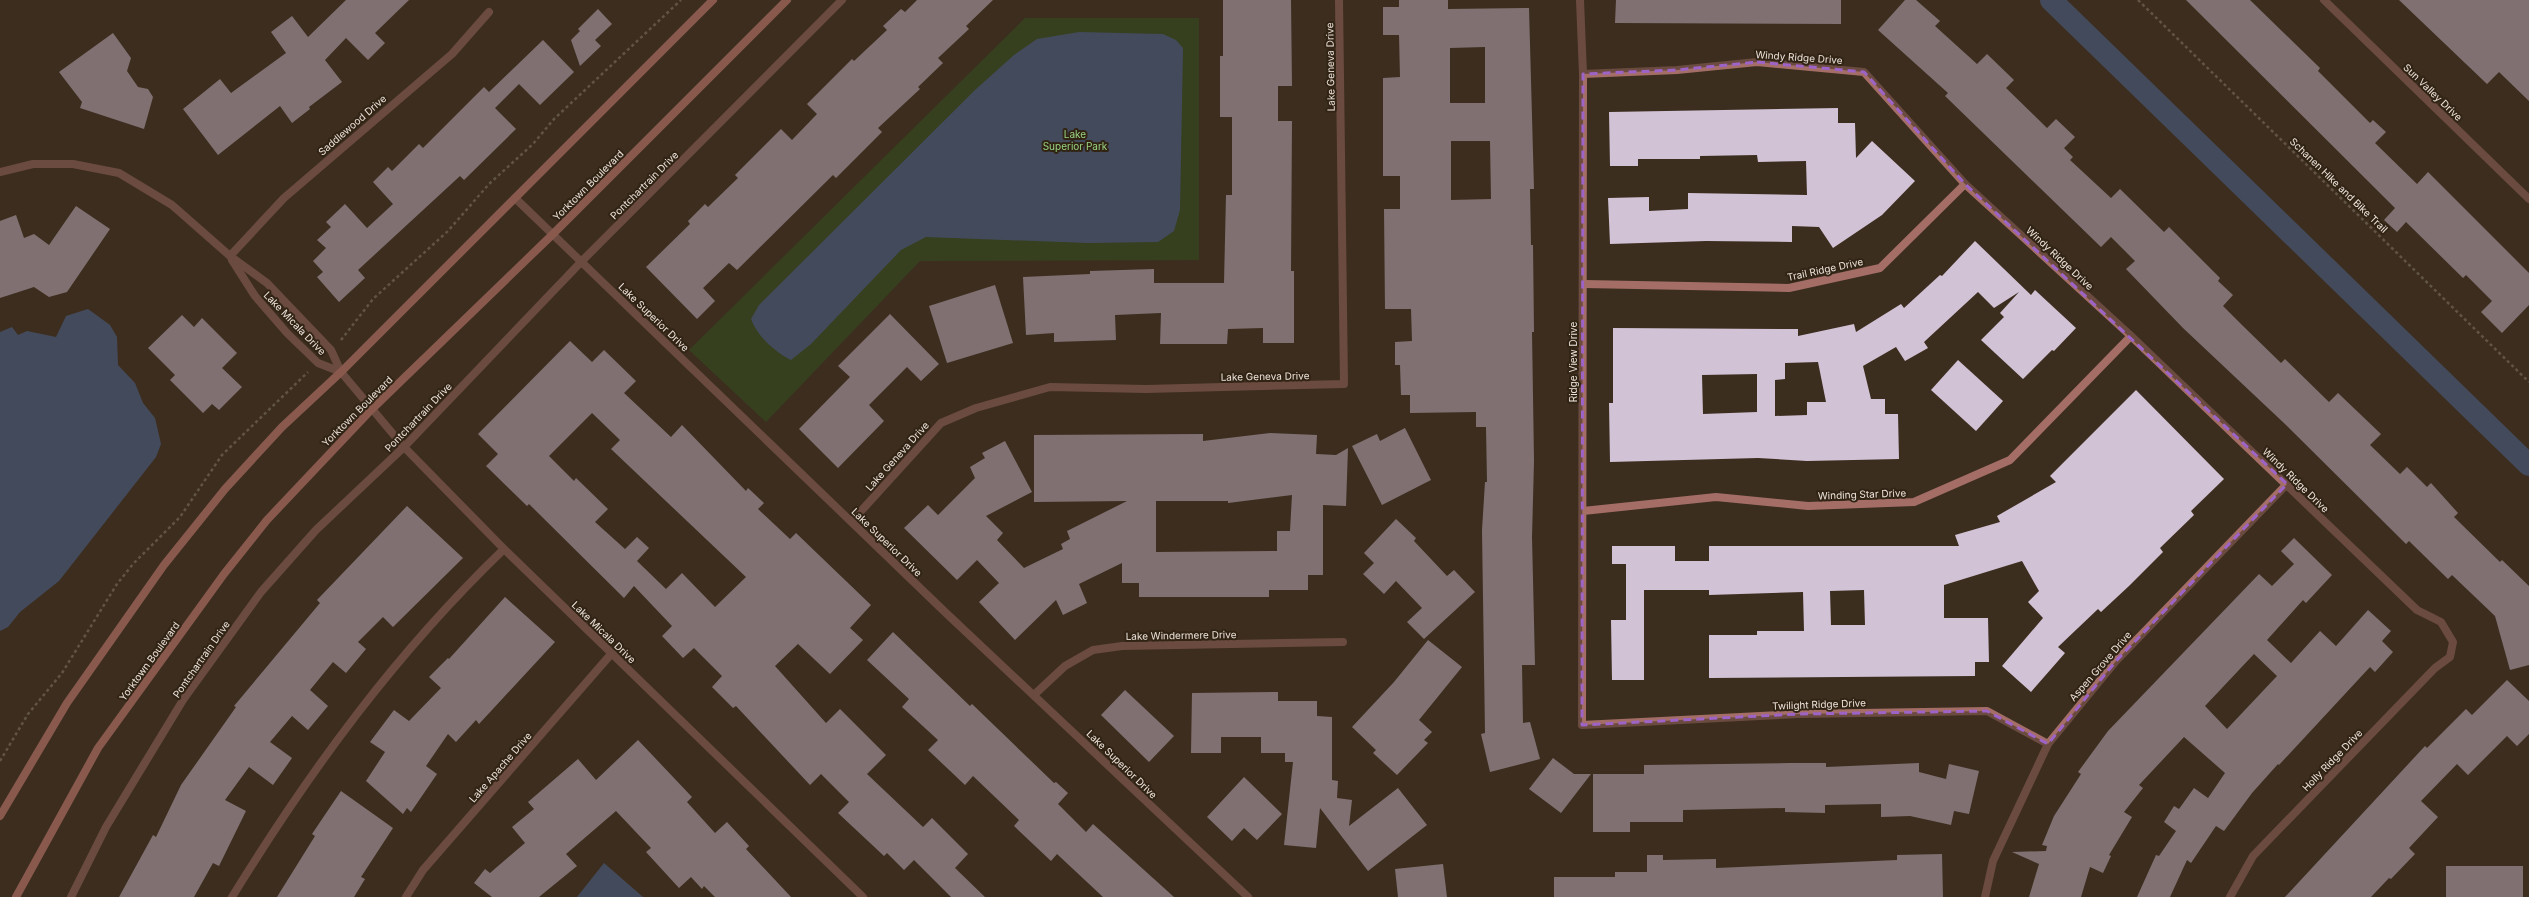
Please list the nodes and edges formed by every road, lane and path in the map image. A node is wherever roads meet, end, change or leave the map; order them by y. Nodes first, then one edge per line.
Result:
1 (713, 0) edge
2 (787, 0) edge
3 (842, 0) edge
4 (1339, 0) edge
5 (1580, 0) edge
6 (2138, 0) edge
7 (2324, 0) edge
8 (489, 12) dead end
9 (1584, 74) junction
10 (0, 172) edge
11 (1965, 184) junction
12 (515, 198) junction
13 (2529, 199) edge
14 (554, 234) junction
15 (230, 256) junction
16 (582, 261) junction
17 (1584, 284) junction
18 (2131, 336) junction
19 (341, 372) junction
20 (2529, 382) edge
21 (371, 410) junction
22 (404, 447) junction
23 (2287, 484) junction
24 (1583, 511) junction
25 (852, 522) junction
26 (504, 549) junction
27 (1343, 642) dead end
28 (2453, 642) joint
29 (612, 654) junction
30 (1035, 694) junction
31 (1582, 725) joint
32 (2048, 744) junction
33 (0, 816) edge
34 (16, 897) edge
35 (71, 897) edge
36 (232, 897) edge
37 (406, 897) edge
38 (863, 897) edge
39 (1248, 897) edge
40 (1985, 897) edge
41 (2230, 897) edge

1 - 12 main road
2 - 14 main road, Yorktown Boulevard
3 - 16 street, Pontchartrain Drive
4 - 25 street, Lake Geneva Drive
5 - 9 street, Ridge View Drive
6 - 20 path, Schanen Hike and Bike Trail
7 - 13 street, Sun Valley Drive
8 - 15 street, Saddlewood Drive
9 - 11 street, Windy Ridge Drive
9 - 17 street, Ridge View Drive
10 - 15 street, Lake Micala Drive
11 - 17 street, Trail Ridge Drive
11 - 18 street, Windy Ridge Drive
12 - 14 street, Lake Superior Drive
12 - 19 main road
14 - 16 street, Lake Superior Drive
14 - 21 main road, Yorktown Boulevard
15 - 19 street, Lake Micala Drive
15 - 19 street, Lake Micala Drive
16 - 22 street, Pontchartrain Drive
16 - 25 street, Lake Superior Drive
17 - 24 street, Ridge View Drive
18 - 23 street, Windy Ridge Drive
18 - 24 street, Winding Star Drive
19 - 21 street, Lake Micala Drive
19 - 33 main road
21 - 22 street, Lake Micala Drive
21 - 34 main road, Yorktown Boulevard
22 - 26 street, Lake Micala Drive
22 - 35 street, Pontchartrain Drive
23 - 28 street, Windy Ridge Drive
23 - 32 street, Aspen Grove Drive
24 - 31 street, Ridge View Drive
25 - 30 street, Lake Superior Drive
26 - 29 street, Lake Micala Drive
26 - 36 street
27 - 30 street, Lake Windermere Drive
28 - 41 street, Holly Ridge Drive
29 - 37 street, Lake Apache Drive
29 - 38 street, Lake Micala Drive
30 - 39 street, Lake Superior Drive
31 - 32 street, Twilight Ridge Drive
32 - 40 street, Aspen Grove Drive

